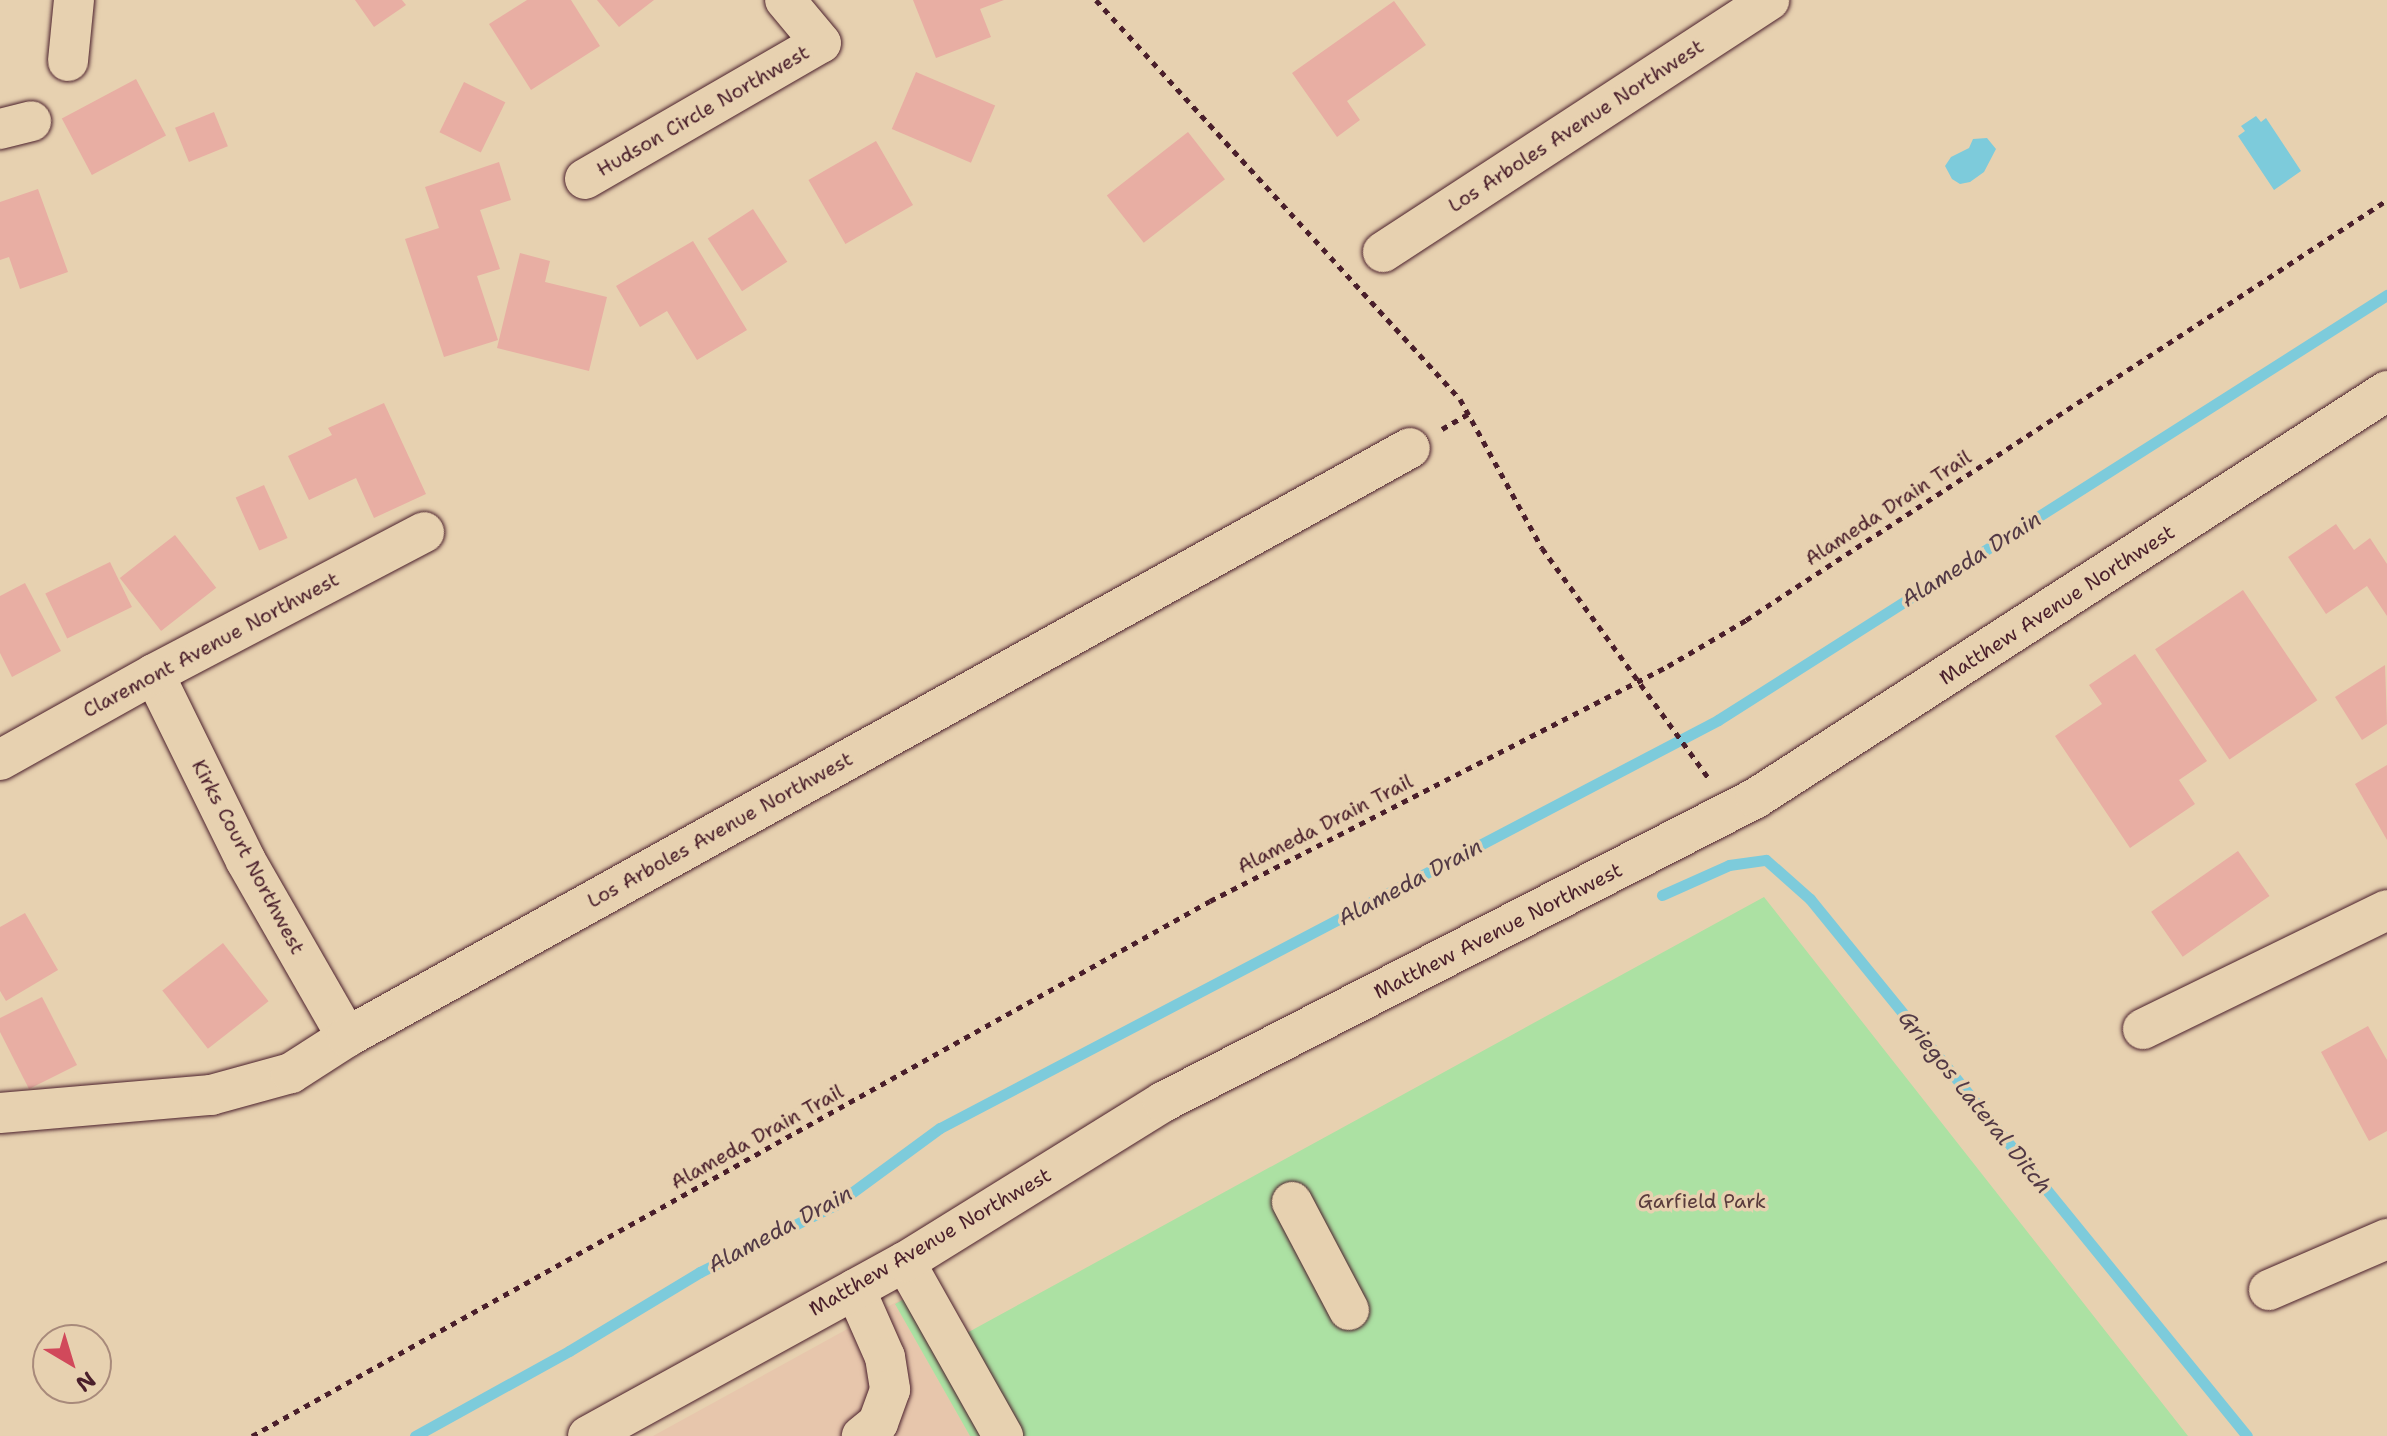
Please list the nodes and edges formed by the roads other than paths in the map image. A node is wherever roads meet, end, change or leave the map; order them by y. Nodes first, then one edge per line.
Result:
1 (74, 0) edge
2 (785, 0) edge
3 (1769, 0) edge
4 (68, 61) dead end
5 (585, 179) dead end
6 (1383, 252) dead end
7 (2387, 391) edge
8 (1410, 448) dead end
9 (424, 532) dead end
10 (154, 674) junction
11 (0, 760) edge
12 (2387, 910) edge
13 (2143, 1029) dead end
14 (347, 1037) junction
15 (0, 1113) edge
16 (1292, 1202) dead end
17 (2387, 1239) edge
18 (905, 1262) junction
19 (855, 1289) junction
20 (2269, 1290) dead end
21 (1349, 1310) dead end
22 (588, 1436) edge
23 (862, 1436) edge
24 (1003, 1436) edge

1 - 4 street
2 - 5 street, Hudson Circle Northwest
3 - 6 street, Los Arboles Avenue Northwest
7 - 18 street, Matthew Avenue Northwest
8 - 14 street, Los Arboles Avenue Northwest
9 - 10 street, Claremont Avenue Northwest
10 - 11 street, Claremont Avenue Northwest
10 - 14 street, Kirks Court Northwest
12 - 13 street
14 - 15 street, Los Arboles Avenue Northwest
16 - 21 street
17 - 20 street
18 - 19 street, Matthew Avenue Northwest
18 - 24 street
19 - 22 street, Matthew Avenue Northwest
19 - 23 street

